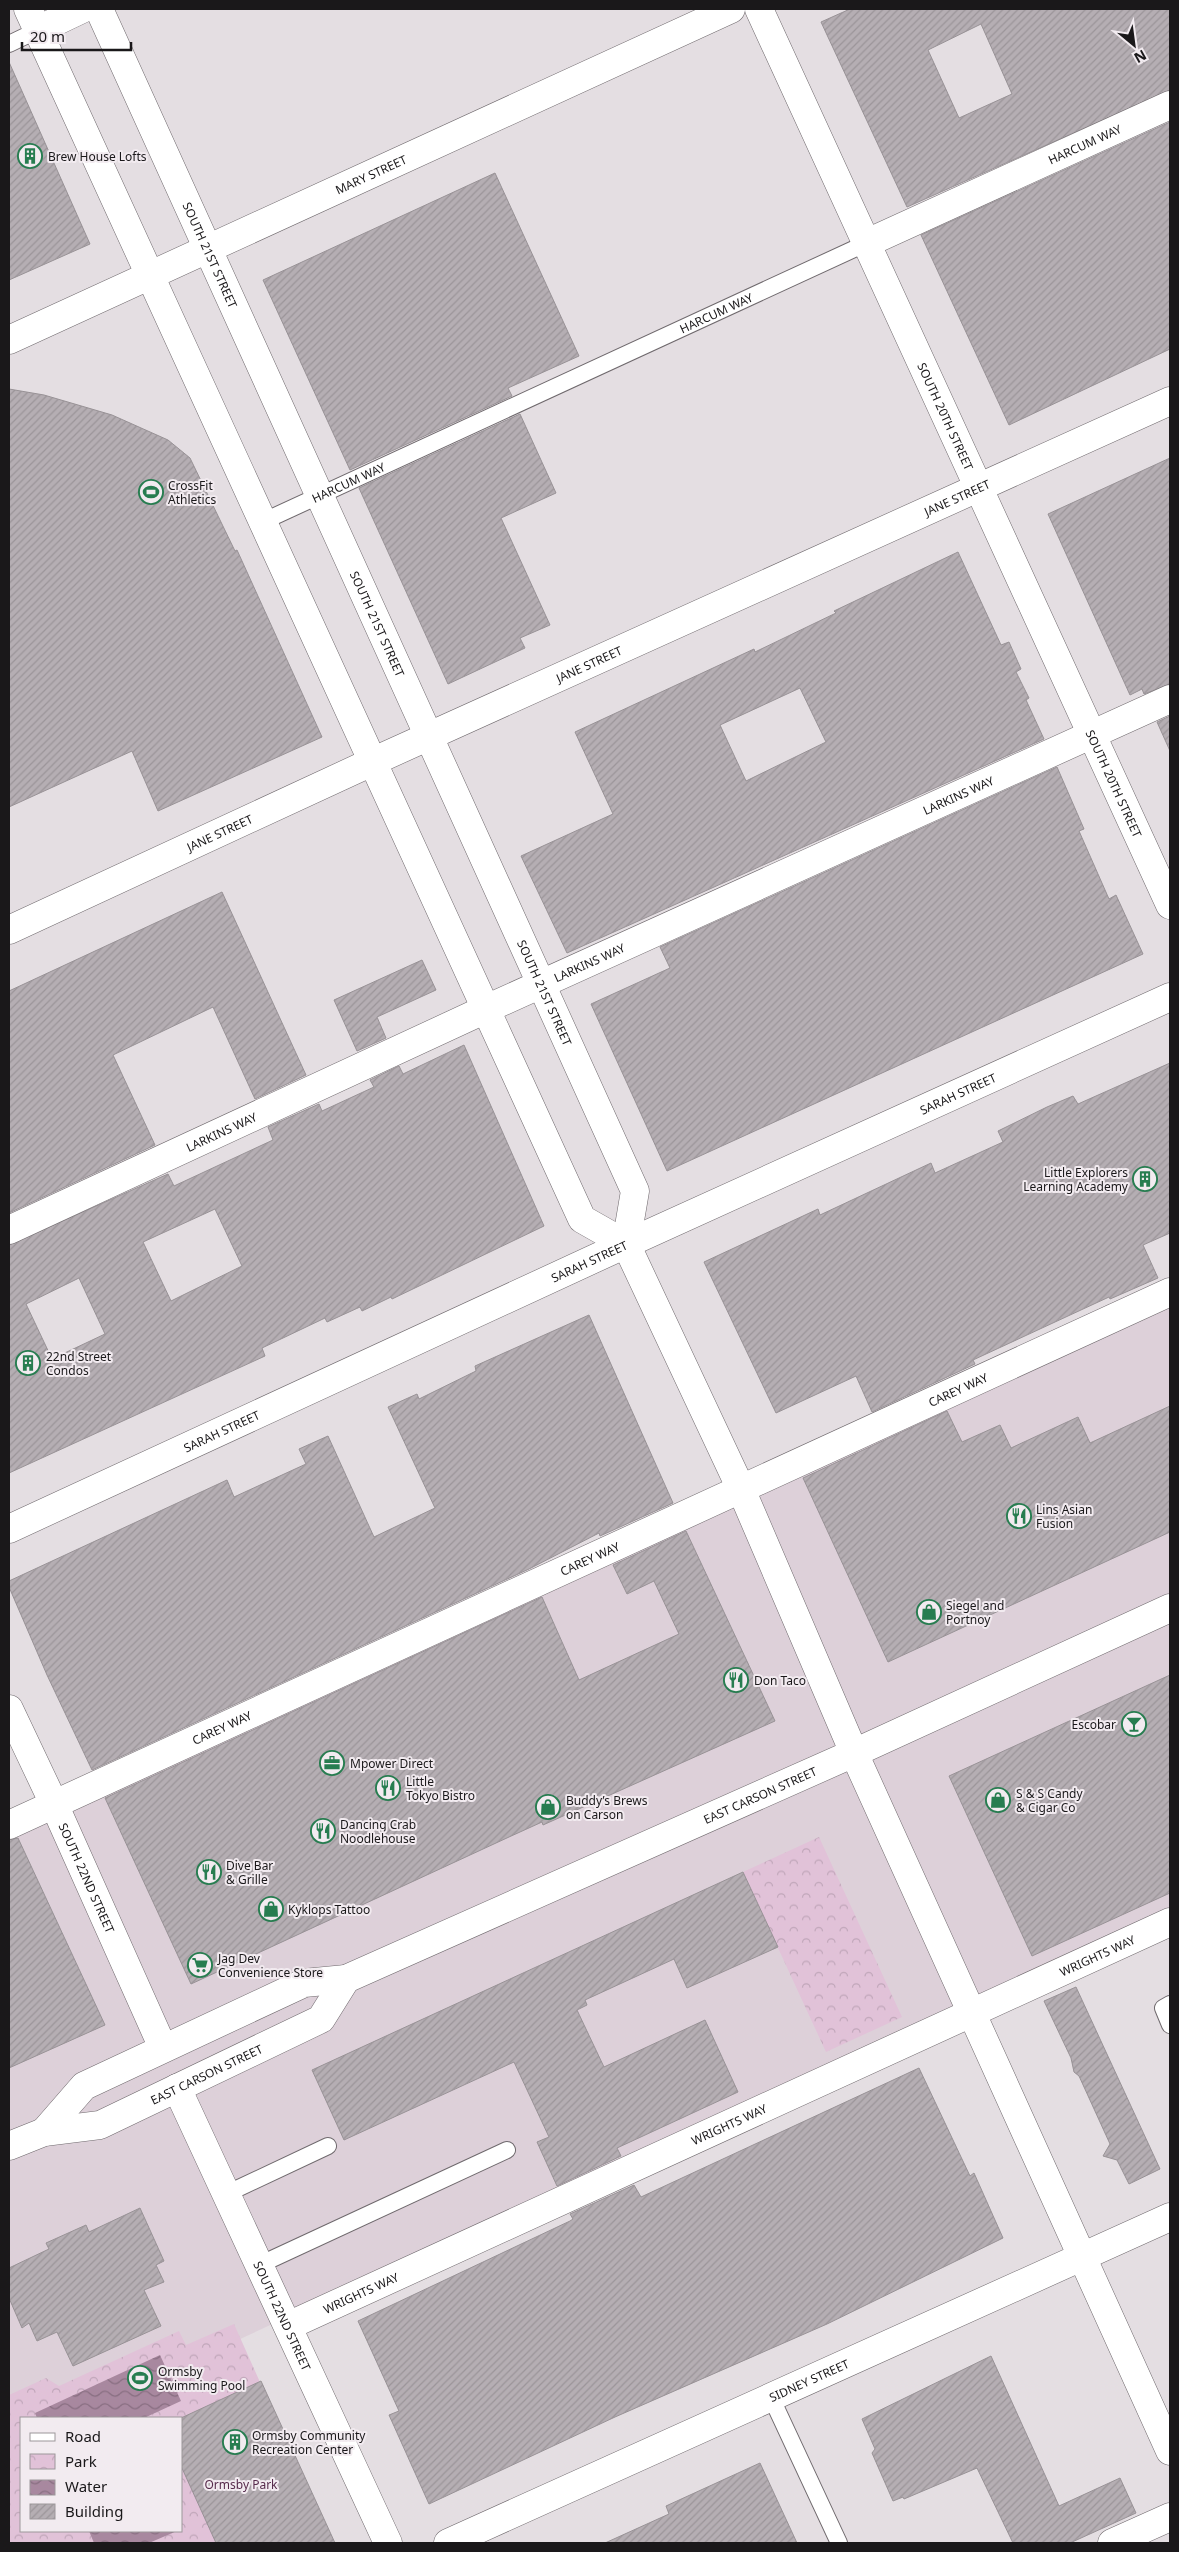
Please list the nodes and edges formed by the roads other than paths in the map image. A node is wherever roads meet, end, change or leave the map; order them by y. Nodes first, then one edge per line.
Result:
1 (82, 9) edge
2 (99, 9) edge
3 (731, 9) edge
4 (759, 9) edge
5 (33, 19) edge
6 (9, 44) edge
7 (1170, 105) edge
8 (867, 243) junction
9 (209, 249) junction
10 (152, 275) junction
11 (9, 340) edge
12 (1170, 401) edge
13 (978, 489) junction
14 (319, 495) junction
15 (262, 522) junction
16 (1170, 698) edge
17 (1093, 734) junction
18 (427, 737) junction
19 (374, 761) junction
20 (1170, 905) edge
21 (9, 930) edge
22 (540, 985) junction
23 (1170, 997) edge
24 (486, 1009) junction
25 (9, 1230) edge
26 (626, 1244) junction
27 (1170, 1292) edge
28 (741, 1489) junction
29 (9, 1529) edge
30 (1170, 1608) edge
31 (9, 1709) edge
32 (854, 1753) junction
33 (54, 1804) junction
34 (9, 1825) edge
35 (1170, 1922) edge
36 (346, 1979) junction
37 (1170, 2004) edge
38 (971, 2013) junction
39 (1170, 2025) edge
40 (163, 2048) junction
41 (177, 2088) junction
42 (44, 2132) junction
43 (9, 2146) edge
44 (328, 2146) dead end
45 (507, 2150) dead end
46 (226, 2194) junction
47 (1170, 2217) edge
48 (1082, 2258) junction
49 (259, 2265) junction
50 (288, 2326) junction
51 (772, 2397) junction
52 (1170, 2451) edge
53 (1170, 2517) edge
54 (388, 2543) edge
55 (448, 2543) edge
56 (838, 2543) edge
57 (1112, 2543) edge

1 - 5 street
2 - 9 street, SOUTH 21ST STREET
3 - 9 street, MARY STREET
4 - 8 street, SOUTH 20TH STREET
5 - 6 lane
5 - 10 street
7 - 8 street, HARCUM WAY
8 - 13 street, SOUTH 20TH STREET
8 - 14 lane, HARCUM WAY
9 - 10 street, MARY STREET
9 - 14 street, SOUTH 21ST STREET
10 - 11 street, MARY STREET
10 - 15 street
12 - 13 street, JANE STREET
13 - 17 street, SOUTH 20TH STREET
13 - 18 street, JANE STREET
14 - 15 lane, HARCUM WAY
14 - 18 street, SOUTH 21ST STREET
15 - 19 street
16 - 17 street, LARKINS WAY
17 - 20 street, SOUTH 20TH STREET
17 - 22 street, LARKINS WAY
18 - 19 street, JANE STREET
18 - 22 street, SOUTH 21ST STREET
19 - 21 street, JANE STREET
19 - 24 street
22 - 24 street, LARKINS WAY
22 - 26 street, SOUTH 21ST STREET
23 - 26 street, SARAH STREET
24 - 25 street, LARKINS WAY
24 - 26 street
26 - 28 street
26 - 29 street, SARAH STREET
27 - 28 street, CAREY WAY
28 - 32 street
28 - 33 street, CAREY WAY
30 - 32 street, EAST CARSON STREET
31 - 33 street, SOUTH 22ND STREET
32 - 36 street, EAST CARSON STREET
32 - 38 street
33 - 34 street, CAREY WAY
33 - 40 street, SOUTH 22ND STREET
35 - 38 street, WRIGHTS WAY
36 - 40 street, EAST CARSON STREET
36 - 41 street, EAST CARSON STREET
37 - 39 lane
38 - 48 street
38 - 50 street, WRIGHTS WAY
40 - 42 street, EAST CARSON STREET
41 - 42 street, EAST CARSON STREET
41 - 46 street, SOUTH 22ND STREET
42 - 43 street, EAST CARSON STREET
44 - 46 lane
45 - 49 lane
46 - 49 street, SOUTH 22ND STREET
47 - 48 street, SIDNEY STREET
48 - 51 street, SIDNEY STREET
48 - 52 street
49 - 50 street, SOUTH 22ND STREET
50 - 54 street, SOUTH 22ND STREET
51 - 55 street, SIDNEY STREET
51 - 56 lane
53 - 57 street

